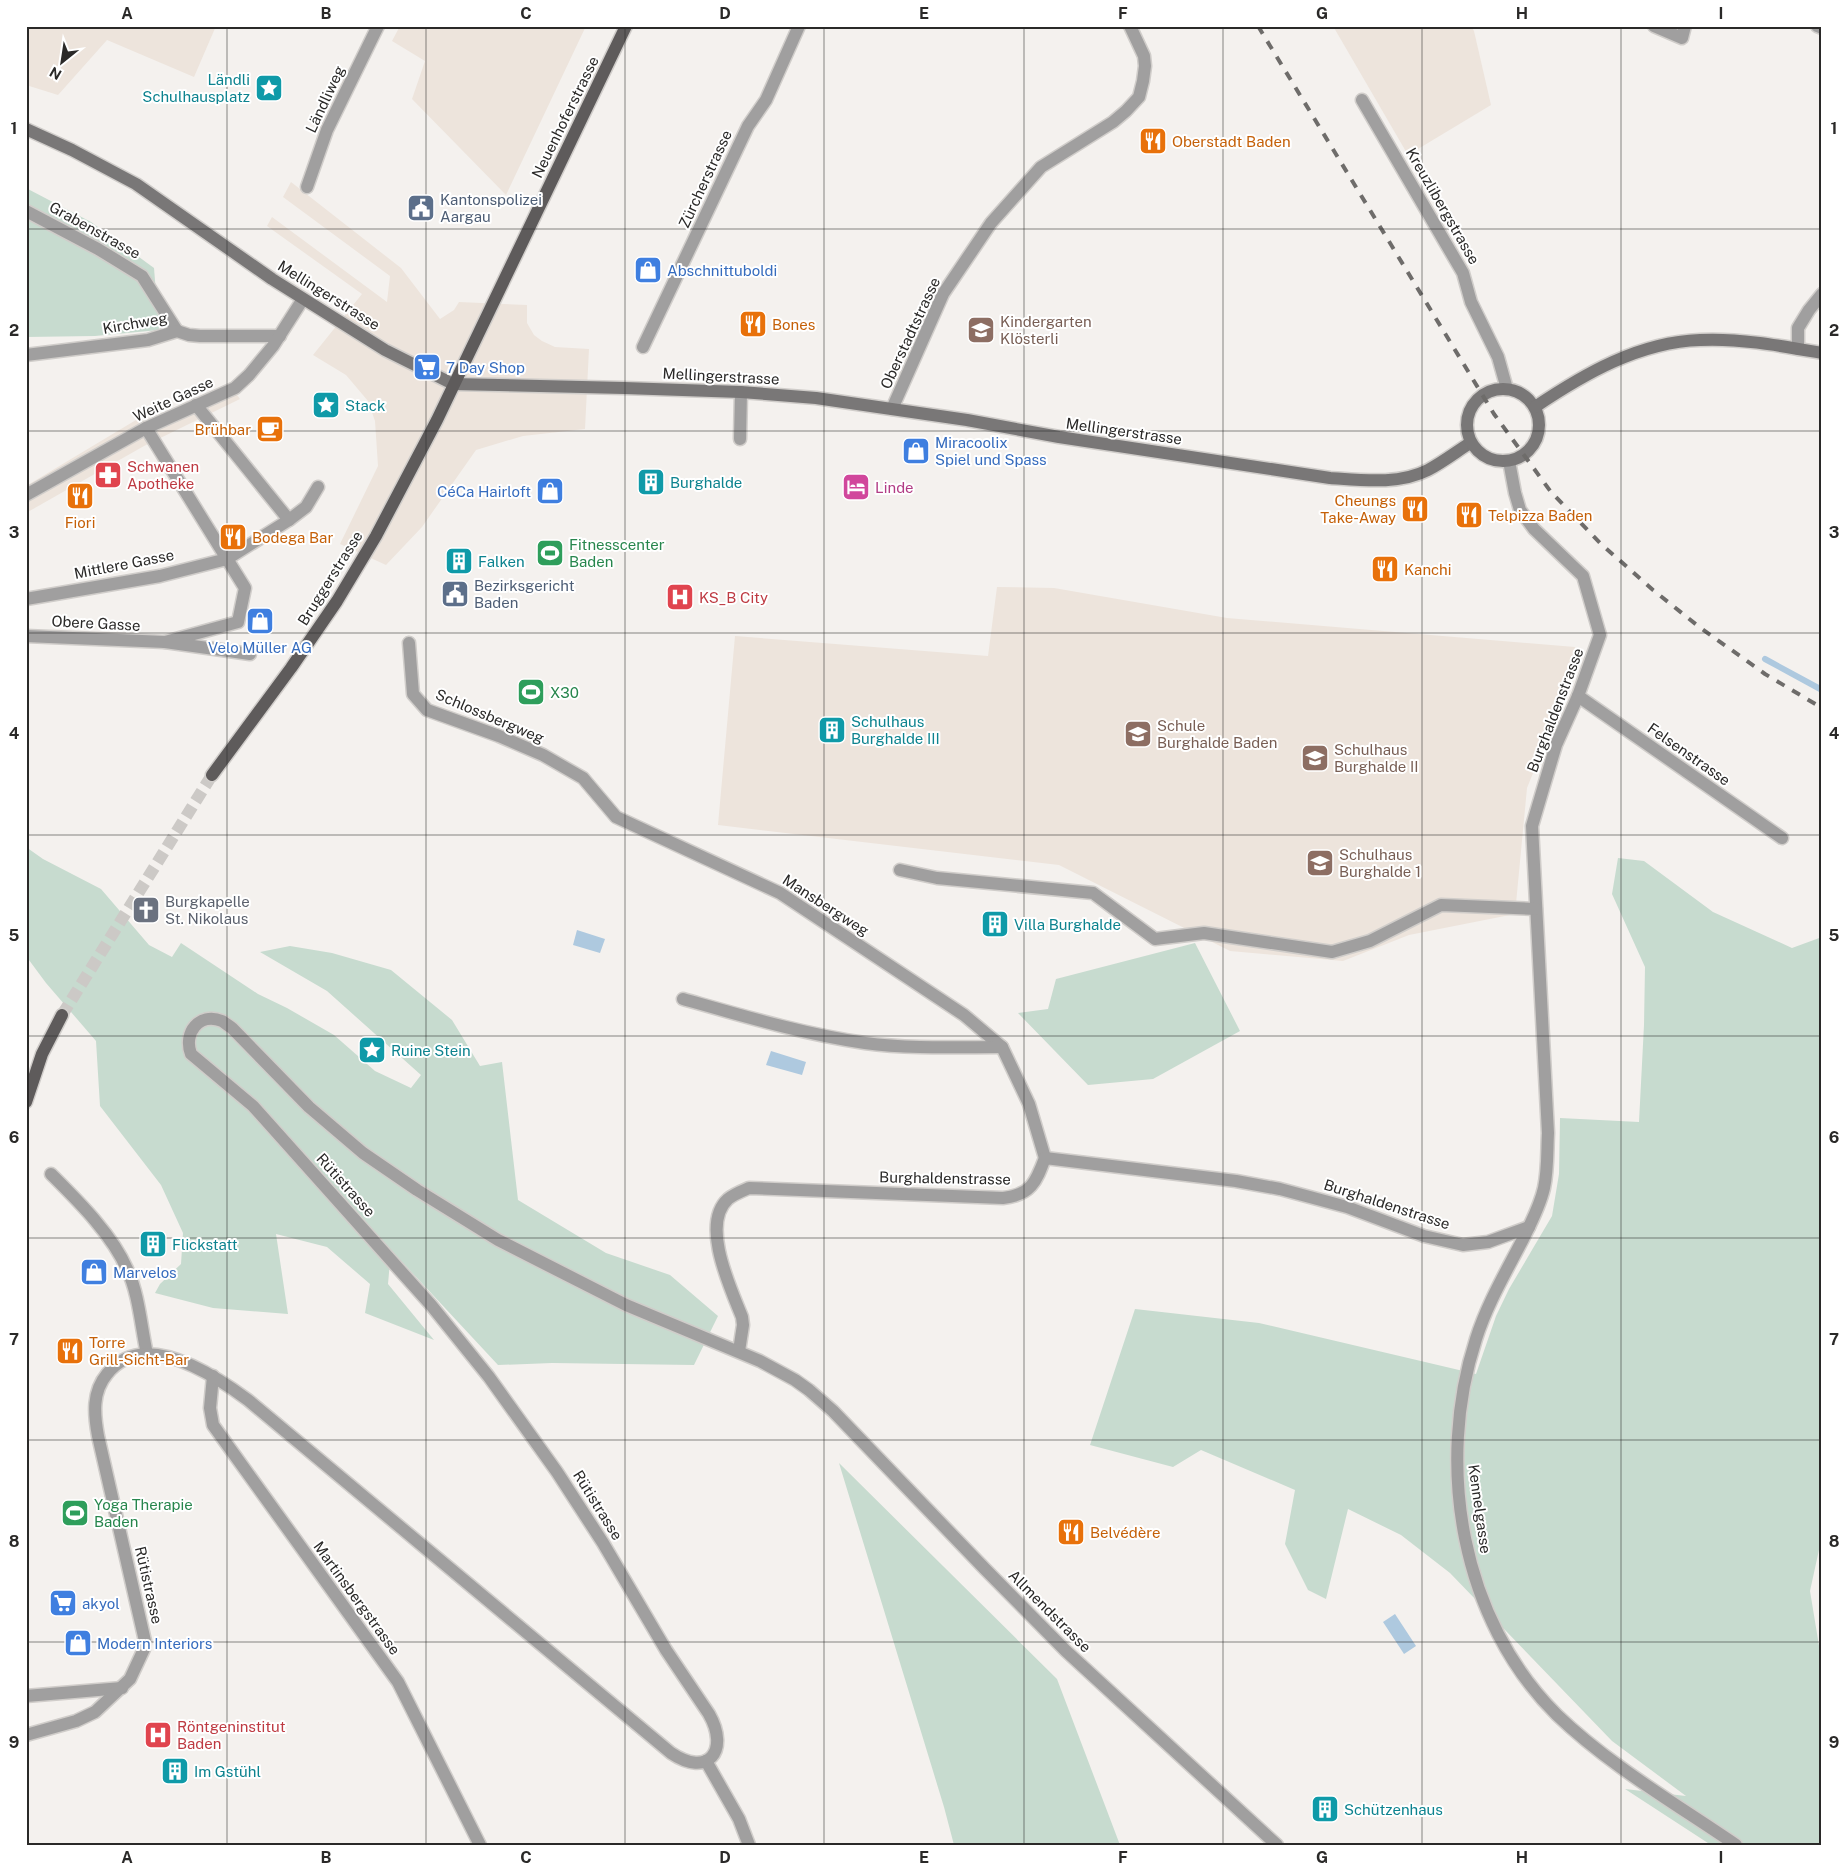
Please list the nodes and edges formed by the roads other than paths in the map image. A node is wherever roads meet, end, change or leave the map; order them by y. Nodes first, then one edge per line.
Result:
1 (378, 26) edge
2 (626, 26) edge
3 (799, 26) edge
4 (1130, 26) edge
5 (1654, 26) edge
6 (1685, 26) edge
7 (1817, 26) edge
8 (1822, 28) edge
9 (1362, 100) dead end
10 (26, 129) edge
11 (308, 187) dead end
12 (26, 211) edge
13 (1822, 294) edge
14 (303, 299) junction
15 (177, 331) junction
16 (280, 336) junction
17 (643, 347) dead end
18 (1798, 349) junction
19 (1822, 352) edge
20 (26, 355) edge
21 (453, 384) junction
22 (1507, 389) junction
23 (741, 392) junction
24 (196, 405) junction
25 (1535, 407) junction
26 (892, 409) junction
27 (146, 428) junction
28 (740, 439) dead end
29 (1470, 443) junction
30 (1509, 461) junction
31 (318, 487) dead end
32 (26, 495) edge
33 (289, 520) junction
34 (227, 559) junction
35 (26, 599) edge
36 (26, 636) edge
37 (165, 642) junction
38 (409, 643) dead end
39 (250, 654) dead end
40 (1578, 696) junction
41 (212, 776) tunnel mouth
42 (616, 817) joint
43 (1782, 838) dead end
44 (900, 870) dead end
45 (1536, 909) junction
46 (682, 999) dead end
47 (62, 1015) tunnel mouth
48 (1002, 1047) junction
49 (26, 1102) edge
50 (1045, 1158) junction
51 (50, 1174) dead end
52 (1529, 1227) junction
53 (739, 1351) junction
54 (147, 1354) junction
55 (213, 1376) junction
56 (809, 1390) joint
57 (122, 1688) junction
58 (26, 1696) edge
59 (26, 1735) edge
60 (706, 1761) junction
61 (480, 1845) edge
62 (749, 1845) edge
63 (1277, 1845) edge
64 (1736, 1845) edge

1 - 11 street, Ländliweg
2 - 21 main road, Neuenhoferstrasse
3 - 17 street, Zürcherstrasse
4 - 26 street, Oberstadtstrasse
5 - 6 street
7 - 8 street
9 - 22 street, Kreuzlibergstrasse
10 - 14 main road, Mellingerstrasse
12 - 15 street, Grabenstrasse
13 - 18 street
14 - 16 street, Weite Gasse
14 - 21 main road, Mellingerstrasse
15 - 16 street, Kirchweg
15 - 20 street, Kirchweg
16 - 24 street, Weite Gasse
18 - 19 main road
18 - 25 main road
21 - 23 main road, Mellingerstrasse
21 - 41 main road, Bruggerstrasse
22 - 25 main road
22 - 29 main road
23 - 26 main road, Mellingerstrasse
23 - 28 street
24 - 27 street, Weite Gasse
24 - 33 street
25 - 30 main road
26 - 29 main road, Mellingerstrasse
27 - 32 street, Weite Gasse
27 - 34 street
29 - 30 main road
30 - 40 street, Burghaldenstrasse
31 - 33 street, Mittlere Gasse
33 - 34 street, Mittlere Gasse
34 - 35 street, Mittlere Gasse
34 - 37 street, Obere Gasse
36 - 37 street, Obere Gasse
37 - 39 street, Obere Gasse
38 - 42 street, Schlossbergweg
40 - 43 street, Felsenstrasse
40 - 45 street, Burghaldenstrasse
42 - 48 street, Mansbergweg
44 - 45 street
45 - 52 street, Burghaldenstrasse
46 - 48 street
47 - 49 main road
48 - 50 street, Mansbergweg
50 - 52 street, Burghaldenstrasse
50 - 53 street, Burghaldenstrasse
51 - 54 street
52 - 64 street, Kennelgasse
53 - 56 street, Rütistrasse
53 - 60 street, Rütistrasse
54 - 55 street, Rütistrasse
54 - 57 street, Rütistrasse
55 - 60 street, Rütistrasse
55 - 61 street, Martinsbergstrasse
56 - 63 street, Allmendstrasse
57 - 58 street
57 - 59 street, Rütistrasse
60 - 62 street

